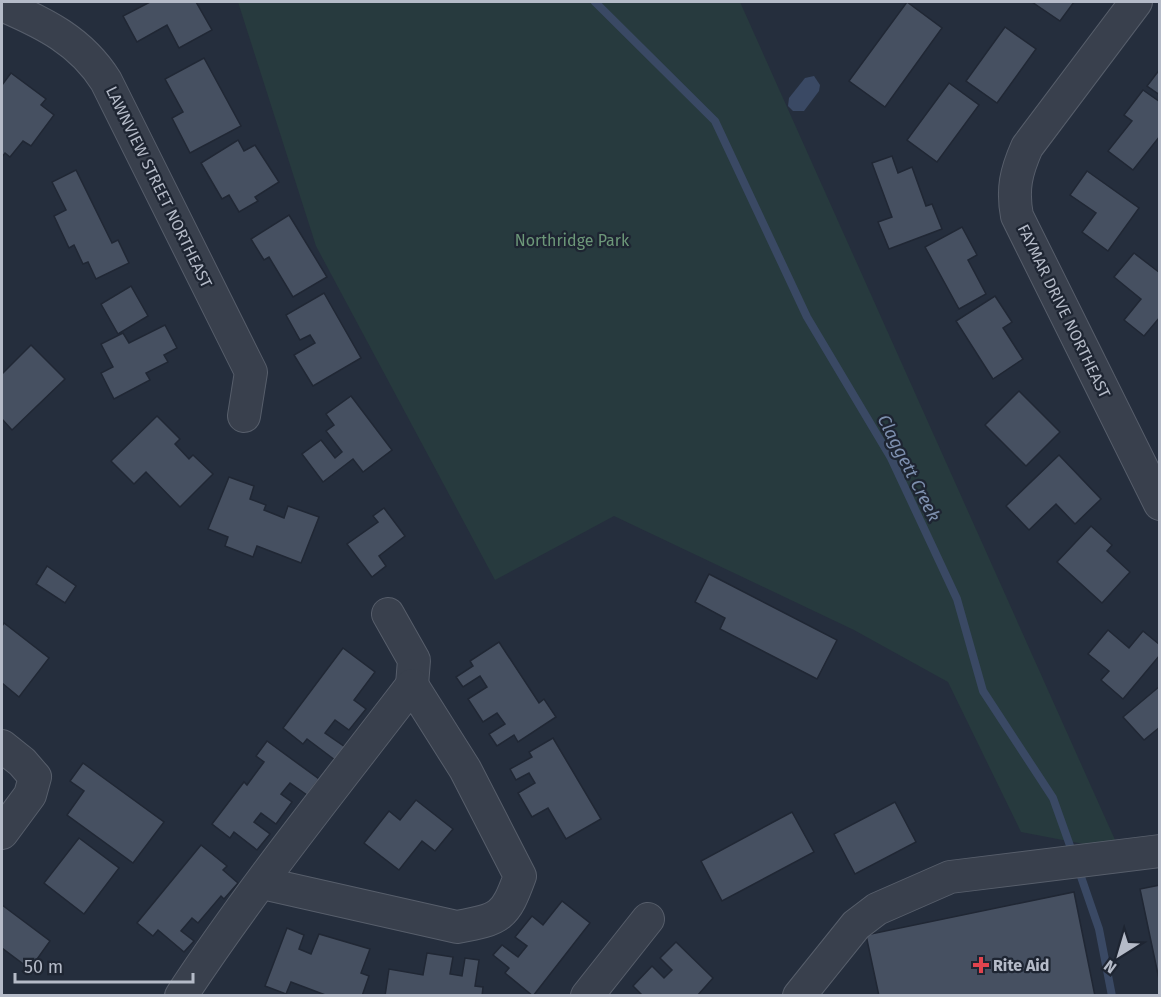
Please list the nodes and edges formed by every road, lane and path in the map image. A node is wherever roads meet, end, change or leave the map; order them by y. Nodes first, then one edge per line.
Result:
1 (1136, 2) edge
2 (2, 4) edge
3 (244, 416) dead end
4 (1160, 504) edge
5 (388, 614) dead end
6 (412, 684) junction
7 (2, 746) edge
8 (2, 833) edge
9 (1160, 851) edge
10 (262, 883) junction
11 (648, 920) dead end
12 (181, 996) edge
13 (587, 996) edge
14 (800, 996) edge

1 - 4 street, FAYMAR DRIVE NORTHEAST
2 - 3 street, LAWNVIEW STREET NORTHEAST
5 - 6 street
6 - 10 street
6 - 10 street
7 - 8 street
9 - 14 street
10 - 12 street
11 - 13 street

